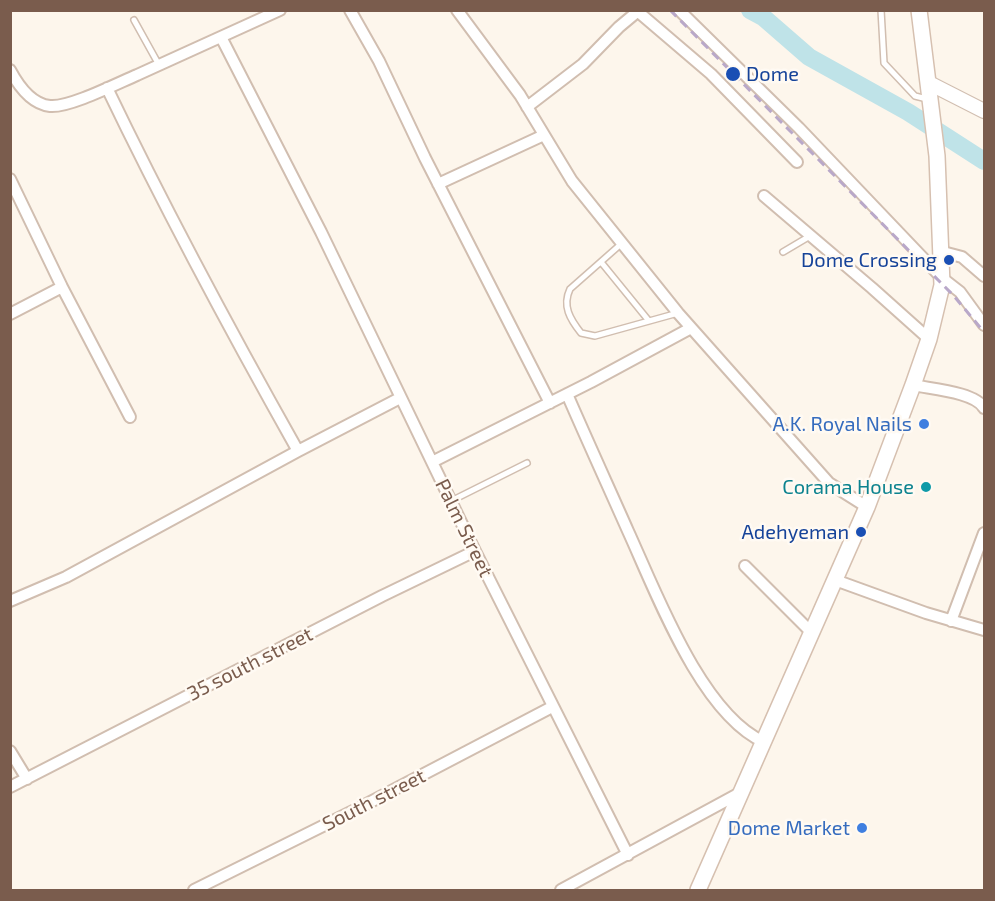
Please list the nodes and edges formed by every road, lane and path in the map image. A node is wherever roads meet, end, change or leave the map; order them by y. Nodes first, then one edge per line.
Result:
1 (280, 10) edge
2 (350, 10) edge
3 (457, 10) edge
4 (679, 10) edge
5 (881, 10) edge
6 (919, 10) edge
7 (636, 11) edge
8 (134, 20) dead end
9 (221, 37) junction
10 (159, 65) junction
11 (10, 70) edge
12 (929, 83) junction
13 (107, 88) junction
14 (15, 90) edge
15 (932, 101) junction
16 (527, 107) junction
17 (984, 110) edge
18 (543, 135) junction
19 (797, 162) dead end
20 (10, 178) edge
21 (438, 184) junction
22 (764, 196) dead end
23 (810, 236) junction
24 (621, 244) junction
25 (783, 252) dead end
26 (943, 252) junction
27 (601, 262) junction
28 (984, 276) edge
29 (942, 278) junction
30 (62, 287) junction
31 (678, 313) junction
32 (10, 314) edge
33 (649, 321) junction
34 (984, 325) edge
35 (691, 328) junction
36 (929, 339) junction
37 (913, 385) junction
38 (567, 394) junction
39 (400, 398) junction
40 (550, 403) junction
41 (984, 408) edge
42 (130, 417) dead end
43 (298, 451) junction
44 (432, 462) junction
45 (527, 463) dead end
46 (451, 501) junction
47 (867, 507) junction
48 (984, 533) edge
49 (475, 551) junction
50 (745, 566) dead end
51 (835, 580) junction
52 (10, 601) edge
53 (951, 621) junction
54 (984, 630) edge
55 (811, 632) junction
56 (552, 707) junction
57 (764, 742) junction
58 (10, 751) edge
59 (27, 779) junction
60 (10, 788) edge
61 (743, 792) junction
62 (628, 855) junction
63 (194, 891) edge
64 (561, 891) edge
65 (698, 891) edge

1 - 9 street
2 - 21 street
3 - 16 street
4 - 29 street
5 - 15 lane
6 - 12 main road
7 - 16 street
7 - 19 street
8 - 10 lane
9 - 10 street
9 - 39 street
10 - 13 street
11 - 14 street
12 - 15 main road
12 - 17 street
13 - 14 street
13 - 43 street
15 - 26 main road
16 - 18 street
18 - 21 street
18 - 24 street
20 - 30 street
21 - 40 street
22 - 23 street
23 - 25 lane
23 - 36 street
24 - 27 lane
24 - 31 street
26 - 28 street
26 - 29 main road
27 - 33 lane
27 - 33 lane
29 - 34 street
29 - 36 main road
30 - 32 street
30 - 42 street
31 - 33 lane
31 - 35 street
35 - 38 street, Palm Street
35 - 47 street
36 - 37 main road
37 - 41 street
37 - 47 main road
38 - 40 street, Palm Street
38 - 57 street
39 - 43 street
39 - 44 street
40 - 44 street, Palm Street
43 - 52 street
44 - 46 street, Palm Street
45 - 46 lane
46 - 49 street, Palm Street
47 - 51 main road
48 - 53 street
49 - 56 street, Palm Street
49 - 59 street, 35 south street
50 - 55 street
51 - 53 street
51 - 55 main road
53 - 54 street
55 - 57 main road
56 - 62 street, Palm Street
56 - 63 street, South street
57 - 61 main road
58 - 59 street
59 - 60 street, 35 south street
61 - 62 street
61 - 65 main road
62 - 64 street

